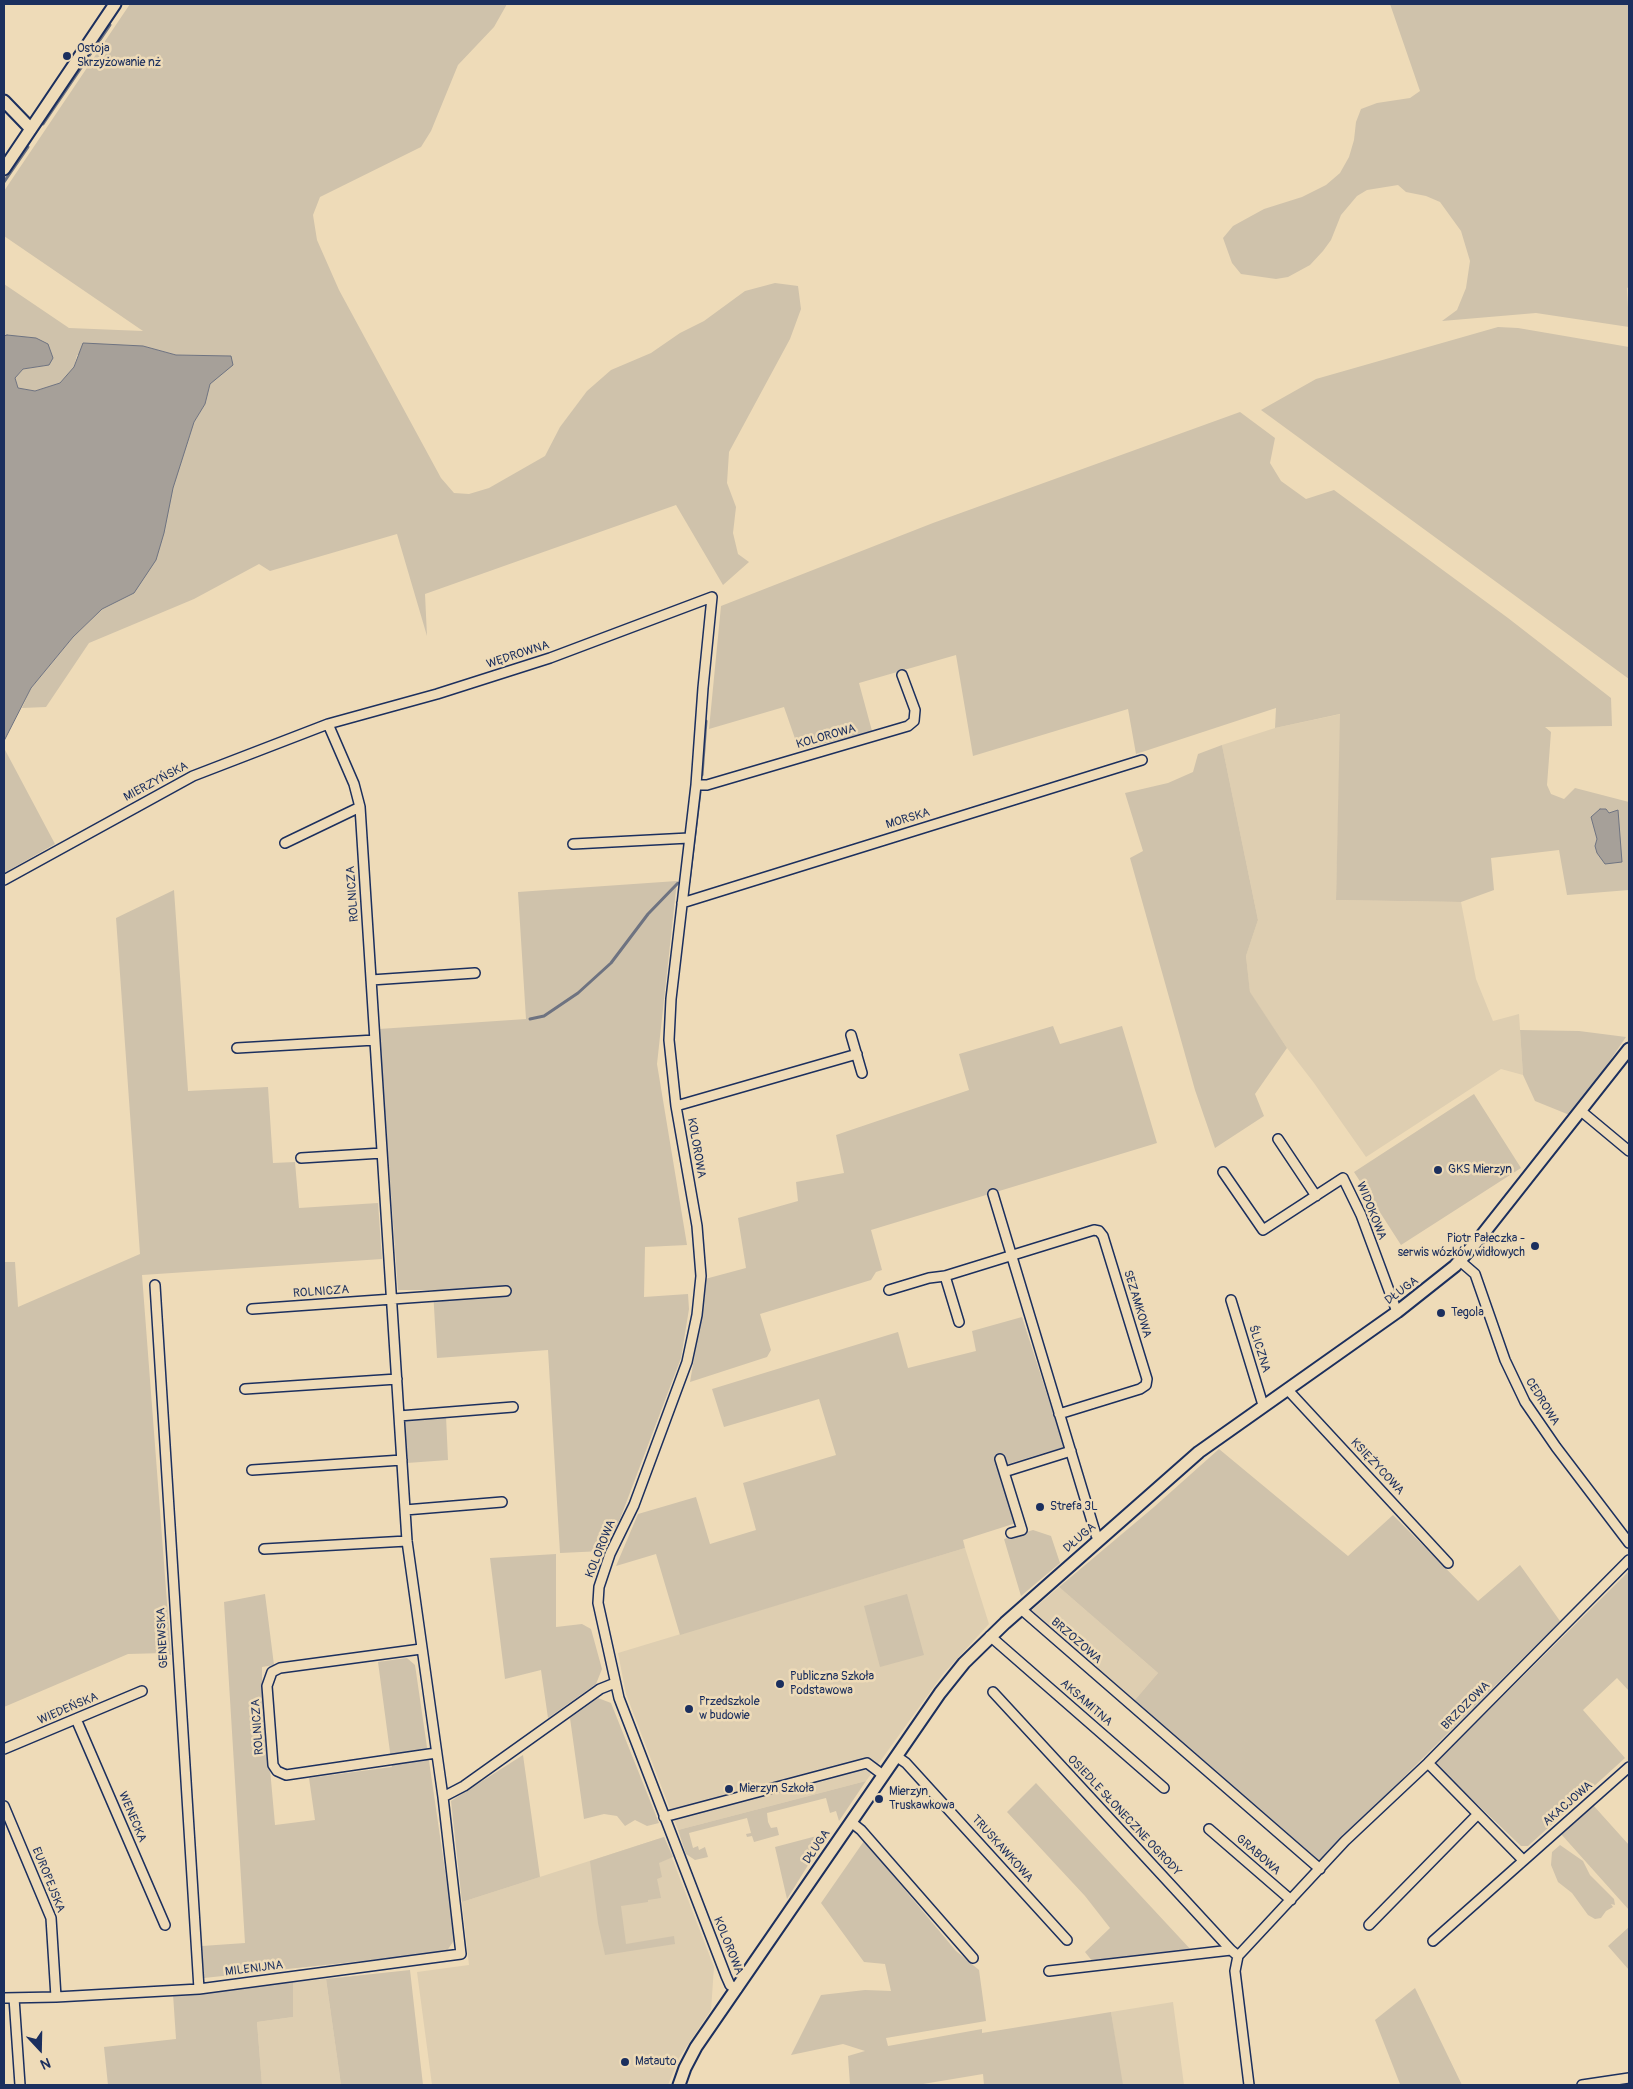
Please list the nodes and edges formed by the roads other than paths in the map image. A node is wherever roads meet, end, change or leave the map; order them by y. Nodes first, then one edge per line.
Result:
1 (114, 4) edge
2 (4, 101) edge
3 (31, 130) junction
4 (4, 169) edge
5 (712, 597) joint
6 (902, 675) dead end
7 (328, 724) junction
8 (1142, 760) dead end
9 (696, 785) junction
10 (360, 807) junction
11 (689, 838) junction
12 (285, 843) dead end
13 (573, 844) dead end
14 (4, 880) edge
15 (682, 903) junction
16 (475, 972) dead end
17 (371, 980) junction
18 (851, 1035) dead end
19 (374, 1040) junction
20 (237, 1048) dead end
21 (1629, 1050) edge
22 (856, 1054) junction
23 (862, 1073) dead end
24 (676, 1106) junction
25 (1580, 1111) junction
26 (1278, 1139) dead end
27 (1629, 1152) edge
28 (382, 1153) junction
29 (301, 1158) dead end
30 (1223, 1172) dead end
31 (993, 1194) dead end
32 (1316, 1196) junction
33 (1011, 1255) junction
34 (1460, 1261) junction
35 (945, 1276) junction
36 (155, 1285) dead end
37 (890, 1290) dead end
38 (506, 1292) dead end
39 (392, 1300) junction
40 (1230, 1300) dead end
41 (252, 1310) dead end
42 (1397, 1312) junction
43 (959, 1322) dead end
44 (397, 1379) junction
45 (1287, 1388) junction
46 (245, 1389) dead end
47 (1263, 1405) junction
48 (513, 1407) dead end
49 (1059, 1414) junction
50 (399, 1416) junction
51 (1070, 1451) junction
52 (1000, 1459) dead end
53 (402, 1460) junction
54 (252, 1470) dead end
55 (1004, 1472) junction
56 (502, 1502) dead end
57 (405, 1510) junction
58 (1011, 1533) dead end
59 (1100, 1539) junction
60 (407, 1541) junction
61 (1629, 1543) edge
62 (264, 1549) dead end
63 (1629, 1560) edge
64 (1448, 1563) dead end
65 (1021, 1609) junction
66 (990, 1636) junction
67 (422, 1649) junction
68 (614, 1683) junction
69 (142, 1691) dead end
70 (993, 1692) dead end
71 (76, 1719) junction
72 (4, 1750) edge
73 (436, 1753) junction
74 (896, 1756) junction
75 (1428, 1763) junction
76 (1629, 1767) edge
77 (883, 1774) junction
78 (1164, 1788) dead end
79 (443, 1797) junction
80 (4, 1806) edge
81 (1478, 1814) junction
82 (664, 1817) junction
83 (851, 1822) junction
84 (1208, 1829) dead end
85 (1523, 1860) junction
86 (1320, 1869) junction
87 (1291, 1900) junction
88 (456, 1909) joint
89 (165, 1925) dead end
90 (1370, 1925) dead end
91 (1067, 1940) dead end
92 (1433, 1941) dead end
93 (1234, 1953) junction
94 (973, 1958) dead end
95 (1049, 1971) dead end
96 (198, 1988) junction
97 (737, 1989) junction
98 (56, 1997) junction
99 (4, 1998) edge
100 (14, 1998) junction
101 (1629, 2078) edge
102 (20, 2085) edge
103 (679, 2085) edge
104 (1249, 2085) edge
105 (1582, 2085) edge

1 - 3 street
2 - 3 street
3 - 4 street
5 - 7 street, WĘDROWNA
5 - 9 street, KOLOROWA
6 - 9 street, KOLOROWA
7 - 10 street, ROLNICZA
7 - 14 street, MIERZYŃSKA
8 - 15 street, MORSKA
9 - 11 street, KOLOROWA
10 - 12 street
10 - 17 street, ROLNICZA
11 - 13 street
11 - 15 street, KOLOROWA
15 - 24 street, KOLOROWA
16 - 17 street
17 - 19 street, ROLNICZA
18 - 22 street
19 - 20 street
19 - 28 street, ROLNICZA
21 - 25 street, DŁUGA
22 - 23 street
22 - 24 street, KOLOROWA
24 - 68 street, KOLOROWA
25 - 27 street
25 - 34 street, DŁUGA
26 - 32 street
28 - 29 street
28 - 39 street, ROLNICZA
30 - 32 street, WIDOKOWA
31 - 33 street
32 - 42 street, WIDOKOWA
33 - 35 street, SEZAMKOWA
33 - 49 street
33 - 49 street, SEZAMKOWA
34 - 42 street, DŁUGA
34 - 61 street, CEDROWA
35 - 37 street, SEZAMKOWA
35 - 43 street
36 - 96 street, GENEWSKA
38 - 39 street, ROLNICZA
39 - 41 street, ROLNICZA
39 - 44 street, ROLNICZA
40 - 47 street, ŚLICZNA
42 - 45 street, DŁUGA
44 - 46 street
44 - 50 street, ROLNICZA
45 - 47 street, DŁUGA
45 - 64 street, KSIĘŻYCOWA
47 - 59 street, DŁUGA
48 - 50 street
49 - 51 street
50 - 53 street, ROLNICZA
51 - 55 street
51 - 59 street
52 - 55 street
53 - 54 street
53 - 57 street, ROLNICZA
55 - 58 street
56 - 57 street
57 - 60 street, ROLNICZA
59 - 65 street, DŁUGA
60 - 62 street
60 - 67 street, ROLNICZA
63 - 75 street, BRZOZOWA
65 - 66 street, DŁUGA
65 - 86 street, BRZOZOWA
66 - 74 street, DŁUGA
66 - 78 street, AKSAMITNA
67 - 73 street, ROLNICZA
67 - 73 street, ROLNICZA
68 - 79 street
68 - 82 street, KOLOROWA
69 - 71 street, WIEDEŃSKA
70 - 93 street, OSIEDLE SŁONECZNE OGRODY
71 - 72 street, WIEDEŃSKA
71 - 89 street, WENECKA
73 - 79 street, ROLNICZA
74 - 77 street, DŁUGA
74 - 91 street, TRUSKAWKOWA
75 - 81 street
75 - 86 street, BRZOZOWA
76 - 85 street, AKACJOWA
77 - 82 street
77 - 83 street, DŁUGA
79 - 88 street, ROLNICZA
80 - 98 street, EUROPEJSKA
81 - 85 street
81 - 90 street
82 - 97 street, KOLOROWA
83 - 94 street
83 - 97 street, DŁUGA
84 - 87 street, GRABOWA
85 - 92 street, AKACJOWA
86 - 87 street, BRZOZOWA
87 - 93 street, BRZOZOWA
88 - 96 street, MILENIJNA
93 - 95 street
93 - 104 street
96 - 98 street, MILENIJNA
97 - 103 street, DŁUGA
98 - 100 street, MILENIJNA
99 - 100 street, MILENIJNA
100 - 102 street
101 - 105 street

